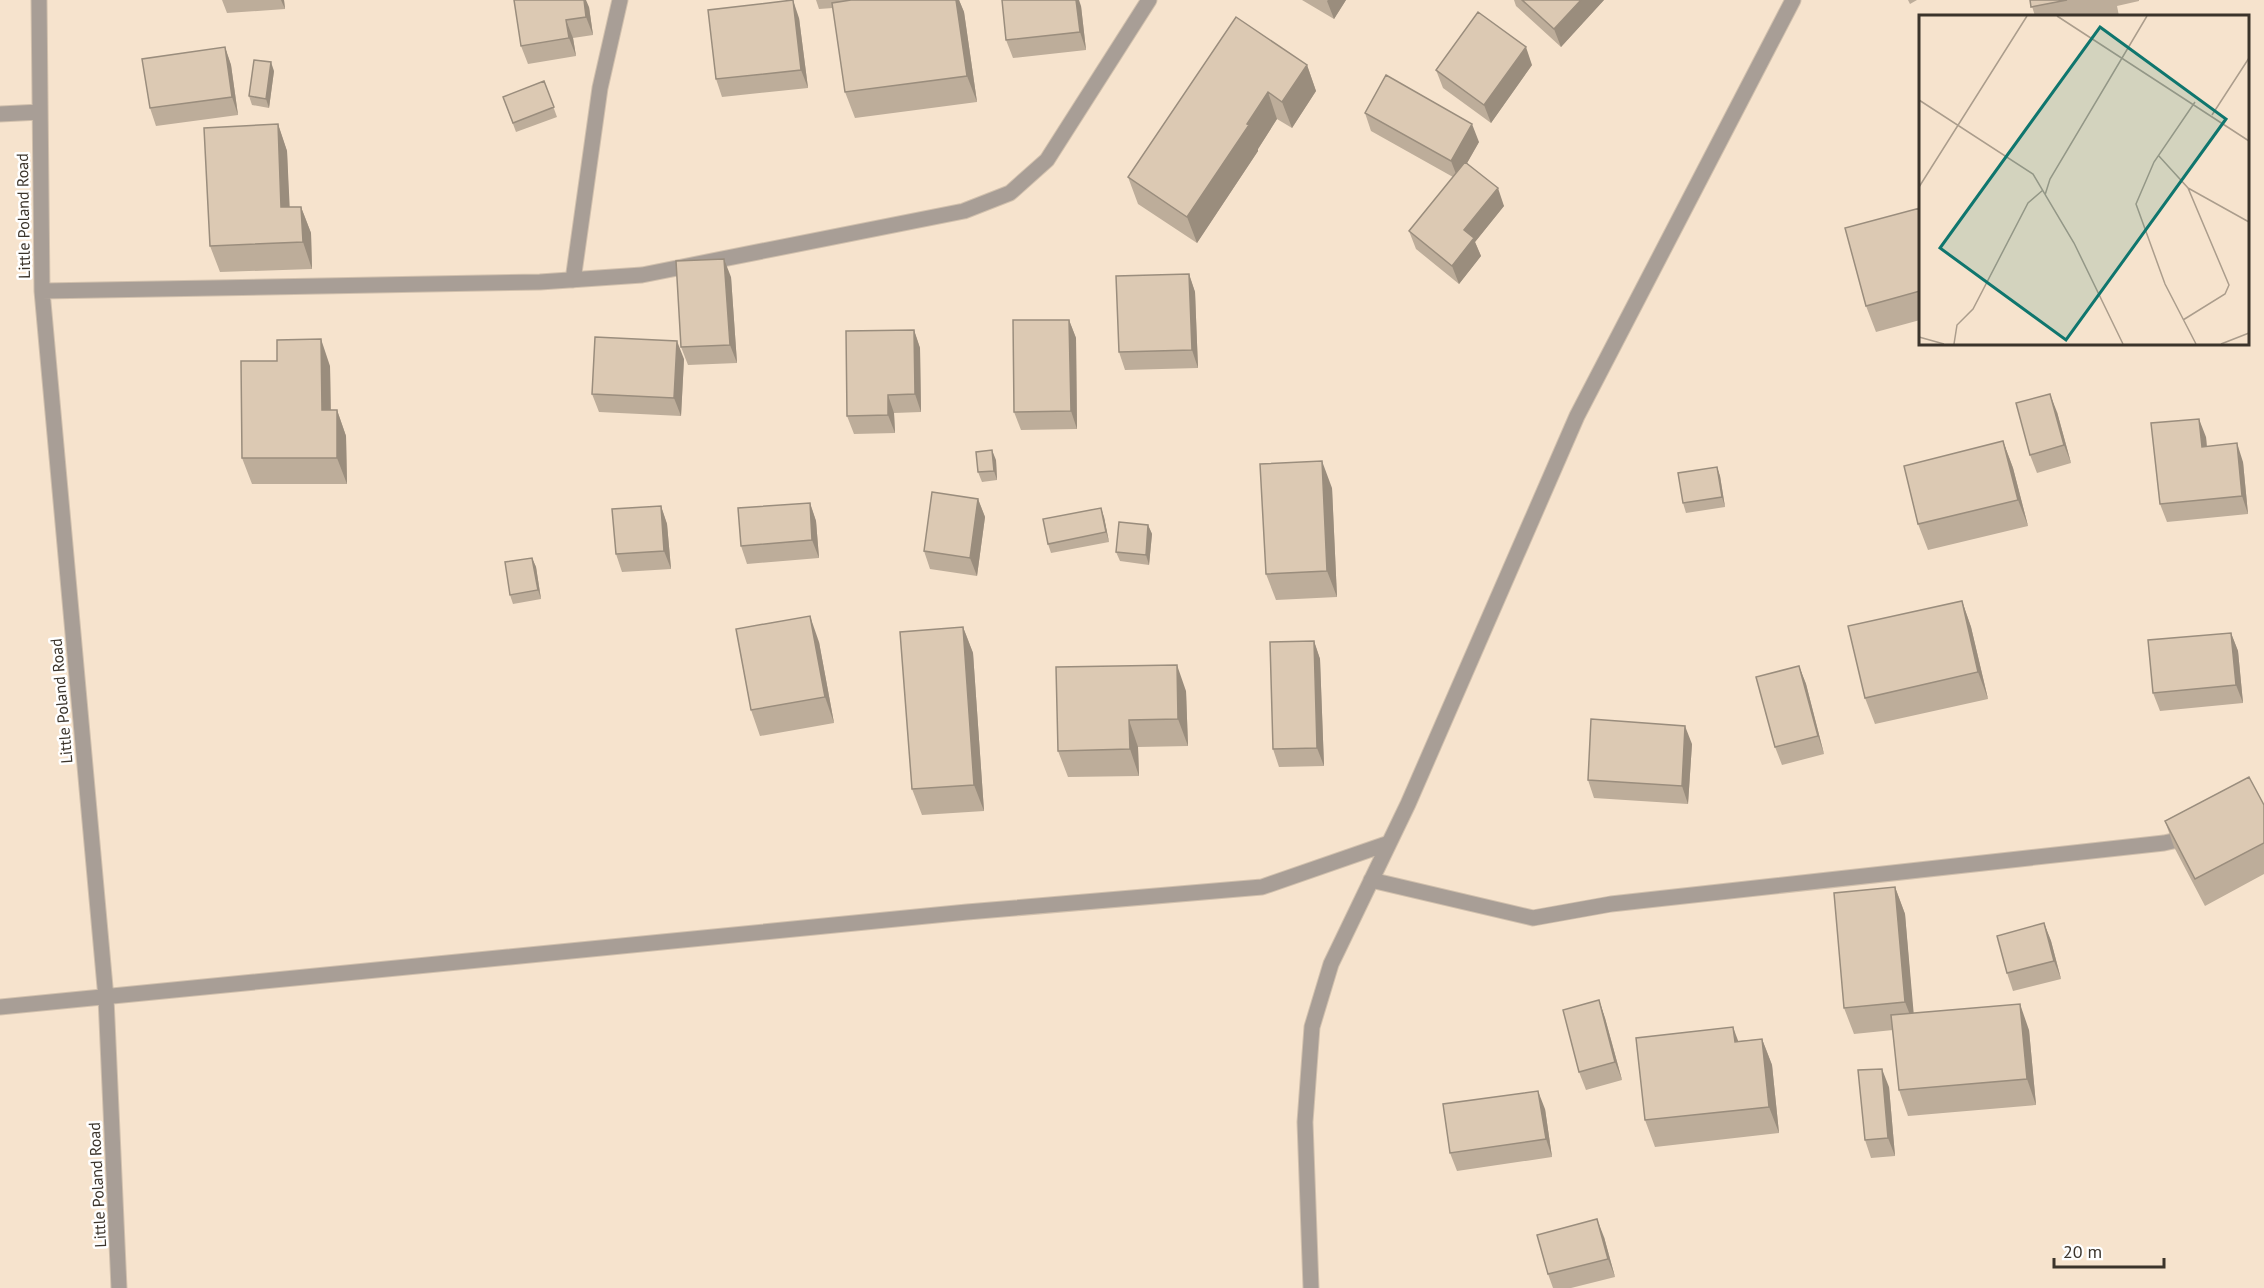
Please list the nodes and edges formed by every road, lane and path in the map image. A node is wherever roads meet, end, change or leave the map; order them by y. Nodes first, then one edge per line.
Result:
1 (39, 0) edge
2 (620, 0) edge
3 (1149, 0) edge
4 (1792, 0) edge
5 (40, 112) junction
6 (0, 114) edge
7 (573, 280) junction
8 (42, 291) junction
9 (2208, 833) edge
10 (1389, 843) junction
11 (1371, 880) junction
12 (106, 998) junction
13 (0, 1007) edge
14 (119, 1288) edge
15 (1311, 1288) edge

1 - 5 street, Little Poland Road
2 - 7 street
3 - 7 street
4 - 10 street
5 - 6 street
5 - 8 street, Little Poland Road
7 - 8 street
8 - 12 street, Little Poland Road
9 - 11 street
10 - 11 street
10 - 12 street
11 - 15 street
12 - 13 street
12 - 14 street, Little Poland Road

